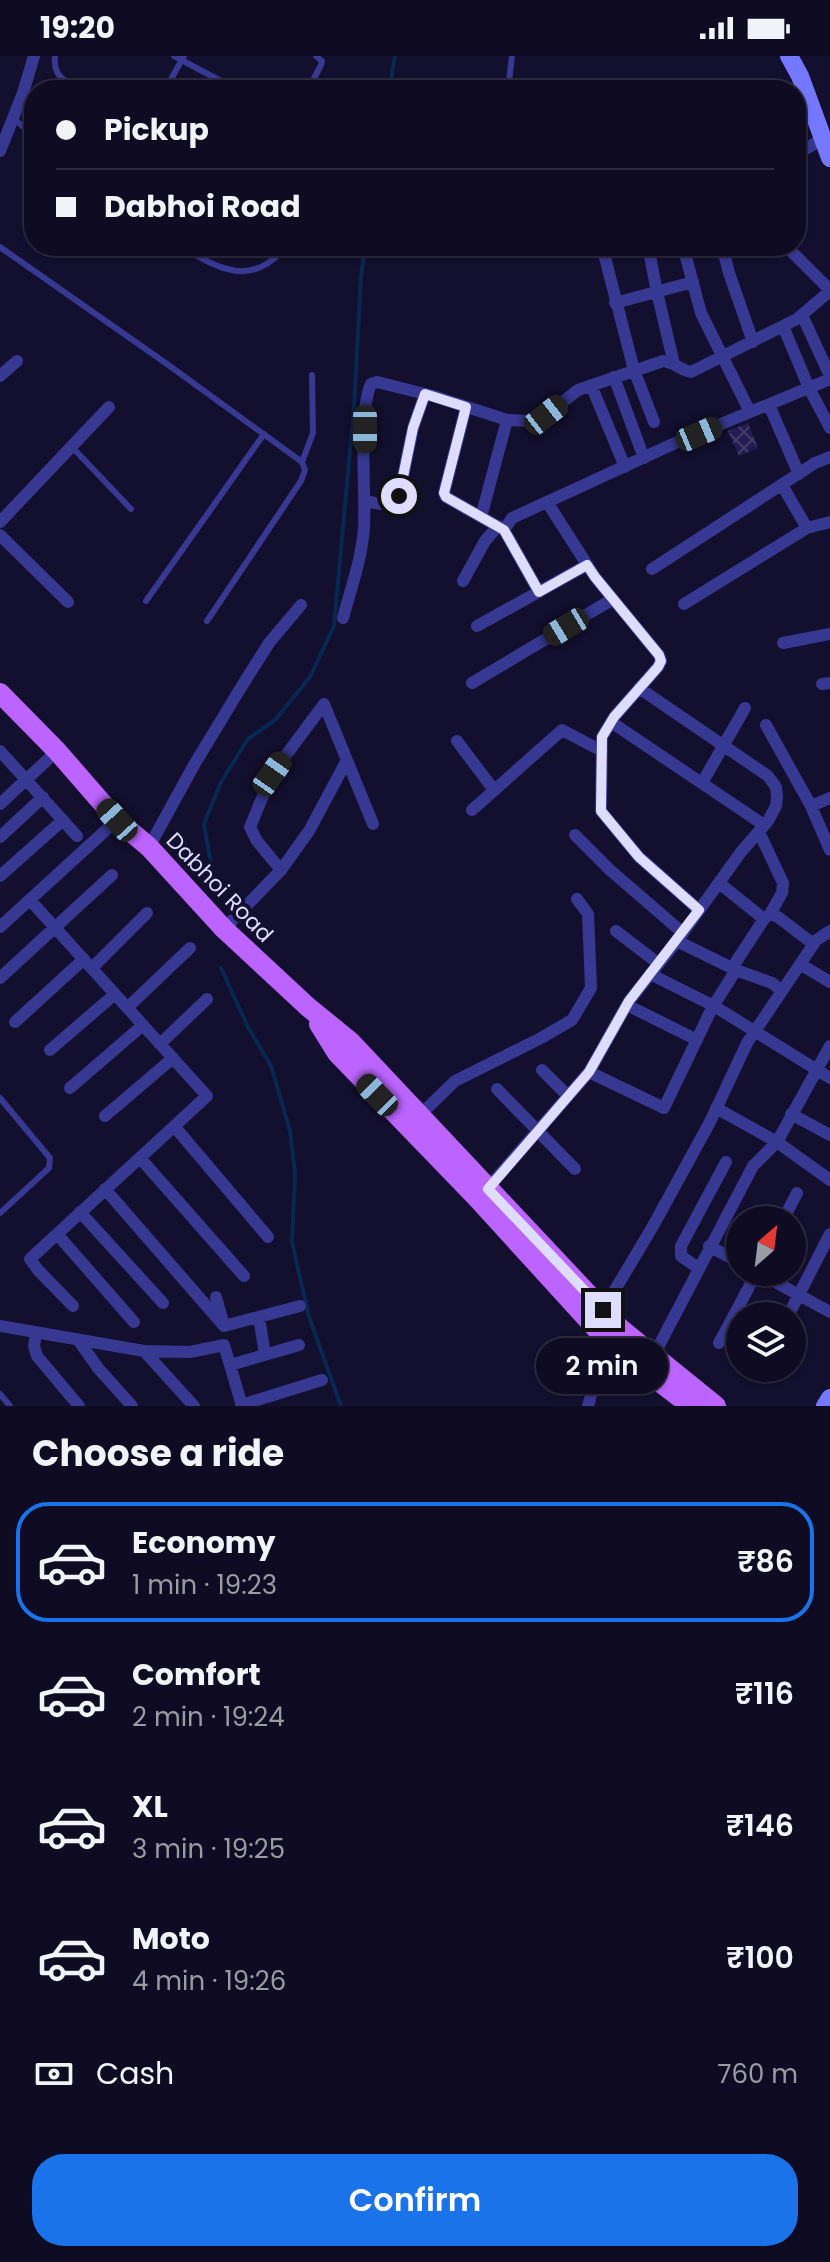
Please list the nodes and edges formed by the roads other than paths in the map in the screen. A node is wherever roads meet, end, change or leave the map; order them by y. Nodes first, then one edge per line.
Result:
1 (34, 56) edge
2 (55, 56) edge
3 (174, 56) edge
4 (316, 56) edge
5 (512, 56) edge
6 (789, 56) edge
7 (183, 58) edge
8 (26, 80) edge
9 (65, 80) edge
10 (171, 80) edge
11 (221, 80) edge
12 (313, 80) edge
13 (509, 80) edge
14 (802, 80) edge
15 (24, 86) edge
16 (806, 92) edge
17 (13, 118) junction
18 (24, 127) edge
19 (824, 138) junction
20 (806, 149) edge
21 (0, 151) edge
22 (830, 158) edge
23 (0, 247) edge
24 (196, 256) edge
25 (278, 256) edge
26 (604, 256) edge
27 (650, 256) edge
28 (686, 256) edge
29 (725, 256) edge
30 (795, 256) edge
31 (693, 282) junction
32 (657, 292) junction
33 (829, 293) edge
34 (615, 303) junction
35 (802, 315) junction
36 (783, 326) junction
37 (753, 342) junction
38 (723, 356) junction
39 (17, 361) dead end
40 (674, 364) junction
41 (634, 370) junction
42 (312, 375) dead end
43 (0, 376) edge
44 (614, 377) junction
45 (830, 377) edge
46 (591, 385) junction
47 (809, 388) junction
48 (425, 394) junction
49 (769, 405) junction
50 (109, 407) dead end
51 (466, 407) junction
52 (750, 412) junction
53 (507, 420) junction
54 (654, 422) dead end
55 (830, 428) edge
56 (264, 434) junction
57 (72, 447) junction
58 (830, 457) edge
59 (644, 458) junction
60 (302, 462) junction
61 (625, 467) junction
62 (799, 474) junction
63 (782, 485) junction
64 (365, 501) junction
65 (547, 502) junction
66 (131, 509) dead end
67 (481, 517) junction
68 (0, 522) edge
69 (830, 522) edge
70 (501, 528) junction
71 (807, 528) junction
72 (0, 535) edge
73 (587, 565) junction
74 (652, 569) dead end
75 (463, 581) dead end
76 (539, 592) junction
77 (613, 599) junction
78 (146, 601) dead end
79 (68, 602) dead end
80 (684, 604) dead end
81 (301, 605) dead end
82 (343, 618) dead end
83 (207, 621) dead end
84 (477, 626) dead end
85 (830, 634) edge
86 (783, 643) dead end
87 (472, 683) dead end
88 (639, 688) junction
89 (0, 693) edge
90 (745, 708) dead end
91 (611, 722) junction
92 (766, 725) dead end
93 (457, 741) dead end
94 (724, 747) junction
95 (0, 751) edge
96 (57, 751) junction
97 (602, 751) junction
98 (347, 760) junction
99 (26, 779) junction
100 (702, 783) junction
101 (494, 790) junction
102 (43, 797) junction
103 (830, 798) edge
104 (1, 800) edge
105 (811, 806) junction
106 (472, 810) dead end
107 (63, 820) junction
108 (117, 820) junction
109 (373, 824) dead end
110 (762, 829) junction
111 (575, 835) dead end
112 (77, 836) dead end
113 (0, 837) edge
114 (149, 847) junction
115 (830, 850) edge
116 (281, 870) junction
117 (112, 875) dead end
118 (0, 876) edge
119 (719, 883) junction
120 (577, 899) dead end
121 (30, 900) junction
122 (699, 910) junction
123 (147, 913) dead end
124 (767, 916) junction
125 (0, 927) edge
126 (55, 927) junction
127 (224, 929) junction
128 (616, 931) dead end
129 (830, 931) edge
130 (680, 937) junction
131 (815, 942) junction
132 (190, 948) dead end
133 (88, 963) junction
134 (800, 964) junction
135 (654, 969) junction
136 (734, 969) junction
137 (0, 978) edge
138 (830, 982) edge
139 (782, 991) junction
140 (115, 994) junction
141 (207, 999) dead end
142 (627, 1005) junction
143 (714, 1006) junction
144 (308, 1007) junction
145 (127, 1008) junction
146 (15, 1022) dead end
147 (143, 1025) junction
148 (756, 1031) junction
149 (697, 1040) junction
150 (160, 1044) junction
151 (830, 1046) edge
152 (50, 1050) dead end
153 (173, 1058) junction
154 (542, 1070) dead end
155 (817, 1070) junction
156 (589, 1072) junction
157 (830, 1078) edge
158 (70, 1088) dead end
159 (497, 1089) dead end
160 (568, 1096) junction
161 (0, 1098) edge
162 (716, 1108) junction
163 (791, 1114) junction
164 (105, 1116) dead end
165 (419, 1116) junction
166 (174, 1126) junction
167 (538, 1130) junction
168 (830, 1135) edge
169 (777, 1142) junction
170 (140, 1158) junction
171 (726, 1162) dead end
172 (575, 1169) dead end
173 (830, 1180) edge
174 (105, 1189) junction
175 (483, 1193) junction
176 (797, 1193) dead end
177 (790, 1206) edge
178 (80, 1212) junction
179 (0, 1213) edge
180 (57, 1234) junction
181 (830, 1234) edge
182 (268, 1237) dead end
183 (709, 1246) junction
184 (726, 1255) edge
185 (698, 1268) junction
186 (244, 1276) dead end
187 (800, 1295) junction
188 (216, 1297) dead end
189 (796, 1302) edge
190 (163, 1303) dead end
191 (73, 1306) dead end
192 (300, 1306) dead end
193 (603, 1310) junction
194 (830, 1312) edge
195 (259, 1317) junction
196 (134, 1322) dead end
197 (0, 1326) edge
198 (224, 1326) junction
199 (36, 1333) junction
200 (616, 1336) junction
201 (79, 1341) junction
202 (719, 1343) dead end
203 (224, 1345) junction
204 (299, 1345) dead end
205 (144, 1351) junction
206 (265, 1355) junction
207 (654, 1355) junction
208 (230, 1365) junction
209 (322, 1380) dead end
210 (0, 1394) edge
211 (830, 1398) edge
212 (10, 1406) edge
213 (79, 1406) edge
214 (132, 1406) edge
215 (194, 1406) edge
216 (241, 1406) edge
217 (588, 1406) edge
218 (691, 1406) edge
219 (716, 1406) edge
220 (825, 1406) edge

1 - 8 street
2 - 9 lane
3 - 7 lane
4 - 12 lane
5 - 13 lane
6 - 14 street
7 - 10 lane
7 - 11 lane
15 - 17 street
16 - 19 street
17 - 18 lane
17 - 21 street
19 - 20 street
19 - 22 street
23 - 56 lane
24 - 25 lane
26 - 34 street
27 - 32 street
28 - 31 street
29 - 37 street
30 - 33 street
31 - 32 street
31 - 38 street
32 - 34 street
32 - 40 street
33 - 35 street
34 - 41 street
35 - 36 street
35 - 45 street
36 - 37 street
36 - 47 street
37 - 38 street
38 - 40 street
38 - 52 street
39 - 43 street
40 - 41 street
41 - 44 street
41 - 54 street
42 - 60 lane
44 - 46 street
44 - 59 street
45 - 47 street
46 - 53 street
46 - 61 street
47 - 49 street
47 - 55 street
48 - 51 street
48 - 64 street
48 - 64 street
49 - 52 street
49 - 62 street
50 - 57 street
51 - 53 street
51 - 67 street
52 - 59 street
53 - 67 street
56 - 60 lane
56 - 78 lane
57 - 66 lane
57 - 68 street
58 - 62 street
59 - 61 street
60 - 83 lane
61 - 65 street
62 - 63 street
63 - 71 street
63 - 74 street
64 - 82 street
65 - 70 street
65 - 73 street
67 - 70 street
69 - 71 street
70 - 75 street
70 - 76 street
71 - 80 street
72 - 79 street
73 - 76 street
73 - 77 street
76 - 84 street
77 - 87 street
77 - 88 street
81 - 114 street
85 - 86 street
88 - 91 street
88 - 94 street
89 - 96 main road, Dabhoi Road
90 - 94 street
91 - 97 street
91 - 100 street
92 - 105 street
93 - 101 street
94 - 100 street
94 - 110 street
95 - 99 street
96 - 99 street
96 - 108 main road, Dabhoi Road
97 - 101 street
97 - 122 street
98 - 109 street
98 - 116 street
98 - 116 street
99 - 102 street
99 - 104 street
100 - 110 street
101 - 106 street
102 - 107 street
102 - 113 street
103 - 105 street
105 - 115 street
107 - 112 street
107 - 118 street
108 - 114 main road, Dabhoi Road
108 - 121 street
110 - 119 street
110 - 124 street
111 - 130 street
114 - 127 main road, Dabhoi Road
116 - 127 street
117 - 126 street
119 - 122 street
119 - 124 street
120 - 165 street
121 - 125 street
121 - 126 street
122 - 130 street
123 - 133 street
124 - 131 street
124 - 136 street
126 - 133 street
126 - 137 street
127 - 144 main road, Dabhoi Road
128 - 135 street
129 - 131 street
130 - 135 street
130 - 136 street
131 - 134 street
132 - 145 street
133 - 140 street
133 - 146 street
134 - 138 street
134 - 139 street
135 - 142 street
135 - 143 street
136 - 139 street
136 - 143 street
139 - 148 street
140 - 145 street
140 - 152 street
141 - 150 street
142 - 149 street
142 - 156 street
143 - 148 street
143 - 149 street
144 - 165 main road, Dabhoi Road
144 - 175 main road, Dabhoi Road
145 - 147 street
147 - 150 street
147 - 158 street
148 - 155 street
148 - 162 street
149 - 156 street
150 - 153 street
151 - 155 street
153 - 164 street
153 - 166 street
154 - 160 street
155 - 157 street
155 - 163 street
156 - 160 street
159 - 167 street
160 - 167 street
161 - 179 lane
162 - 169 street
162 - 193 street
163 - 168 street
163 - 169 street
165 - 175 main road, Dabhoi Road
166 - 170 street
166 - 182 street
167 - 172 street
167 - 175 street
169 - 173 street
169 - 183 street
170 - 174 street
170 - 186 street
171 - 185 street
174 - 178 street
174 - 198 street
175 - 193 main road, Dabhoi Road
175 - 200 main road, Dabhoi Road
176 - 177 street
178 - 180 street
178 - 190 street
180 - 191 street
180 - 196 street
181 - 187 street
183 - 184 street
183 - 185 street
185 - 207 street
187 - 189 street
187 - 194 street
187 - 202 street
188 - 198 street
192 - 195 street
193 - 200 main road, Dabhoi Road
195 - 198 street
195 - 206 street
197 - 199 street
198 - 203 street
199 - 201 street
199 - 213 street
200 - 207 main road, Dabhoi Road
200 - 217 street
200 - 218 main road, Dabhoi Road
201 - 205 street
201 - 214 street
203 - 205 street
203 - 208 street
204 - 206 street
205 - 215 street
206 - 208 street
207 - 219 main road, Dabhoi Road
208 - 216 street
209 - 216 street
210 - 212 lane
211 - 220 street

